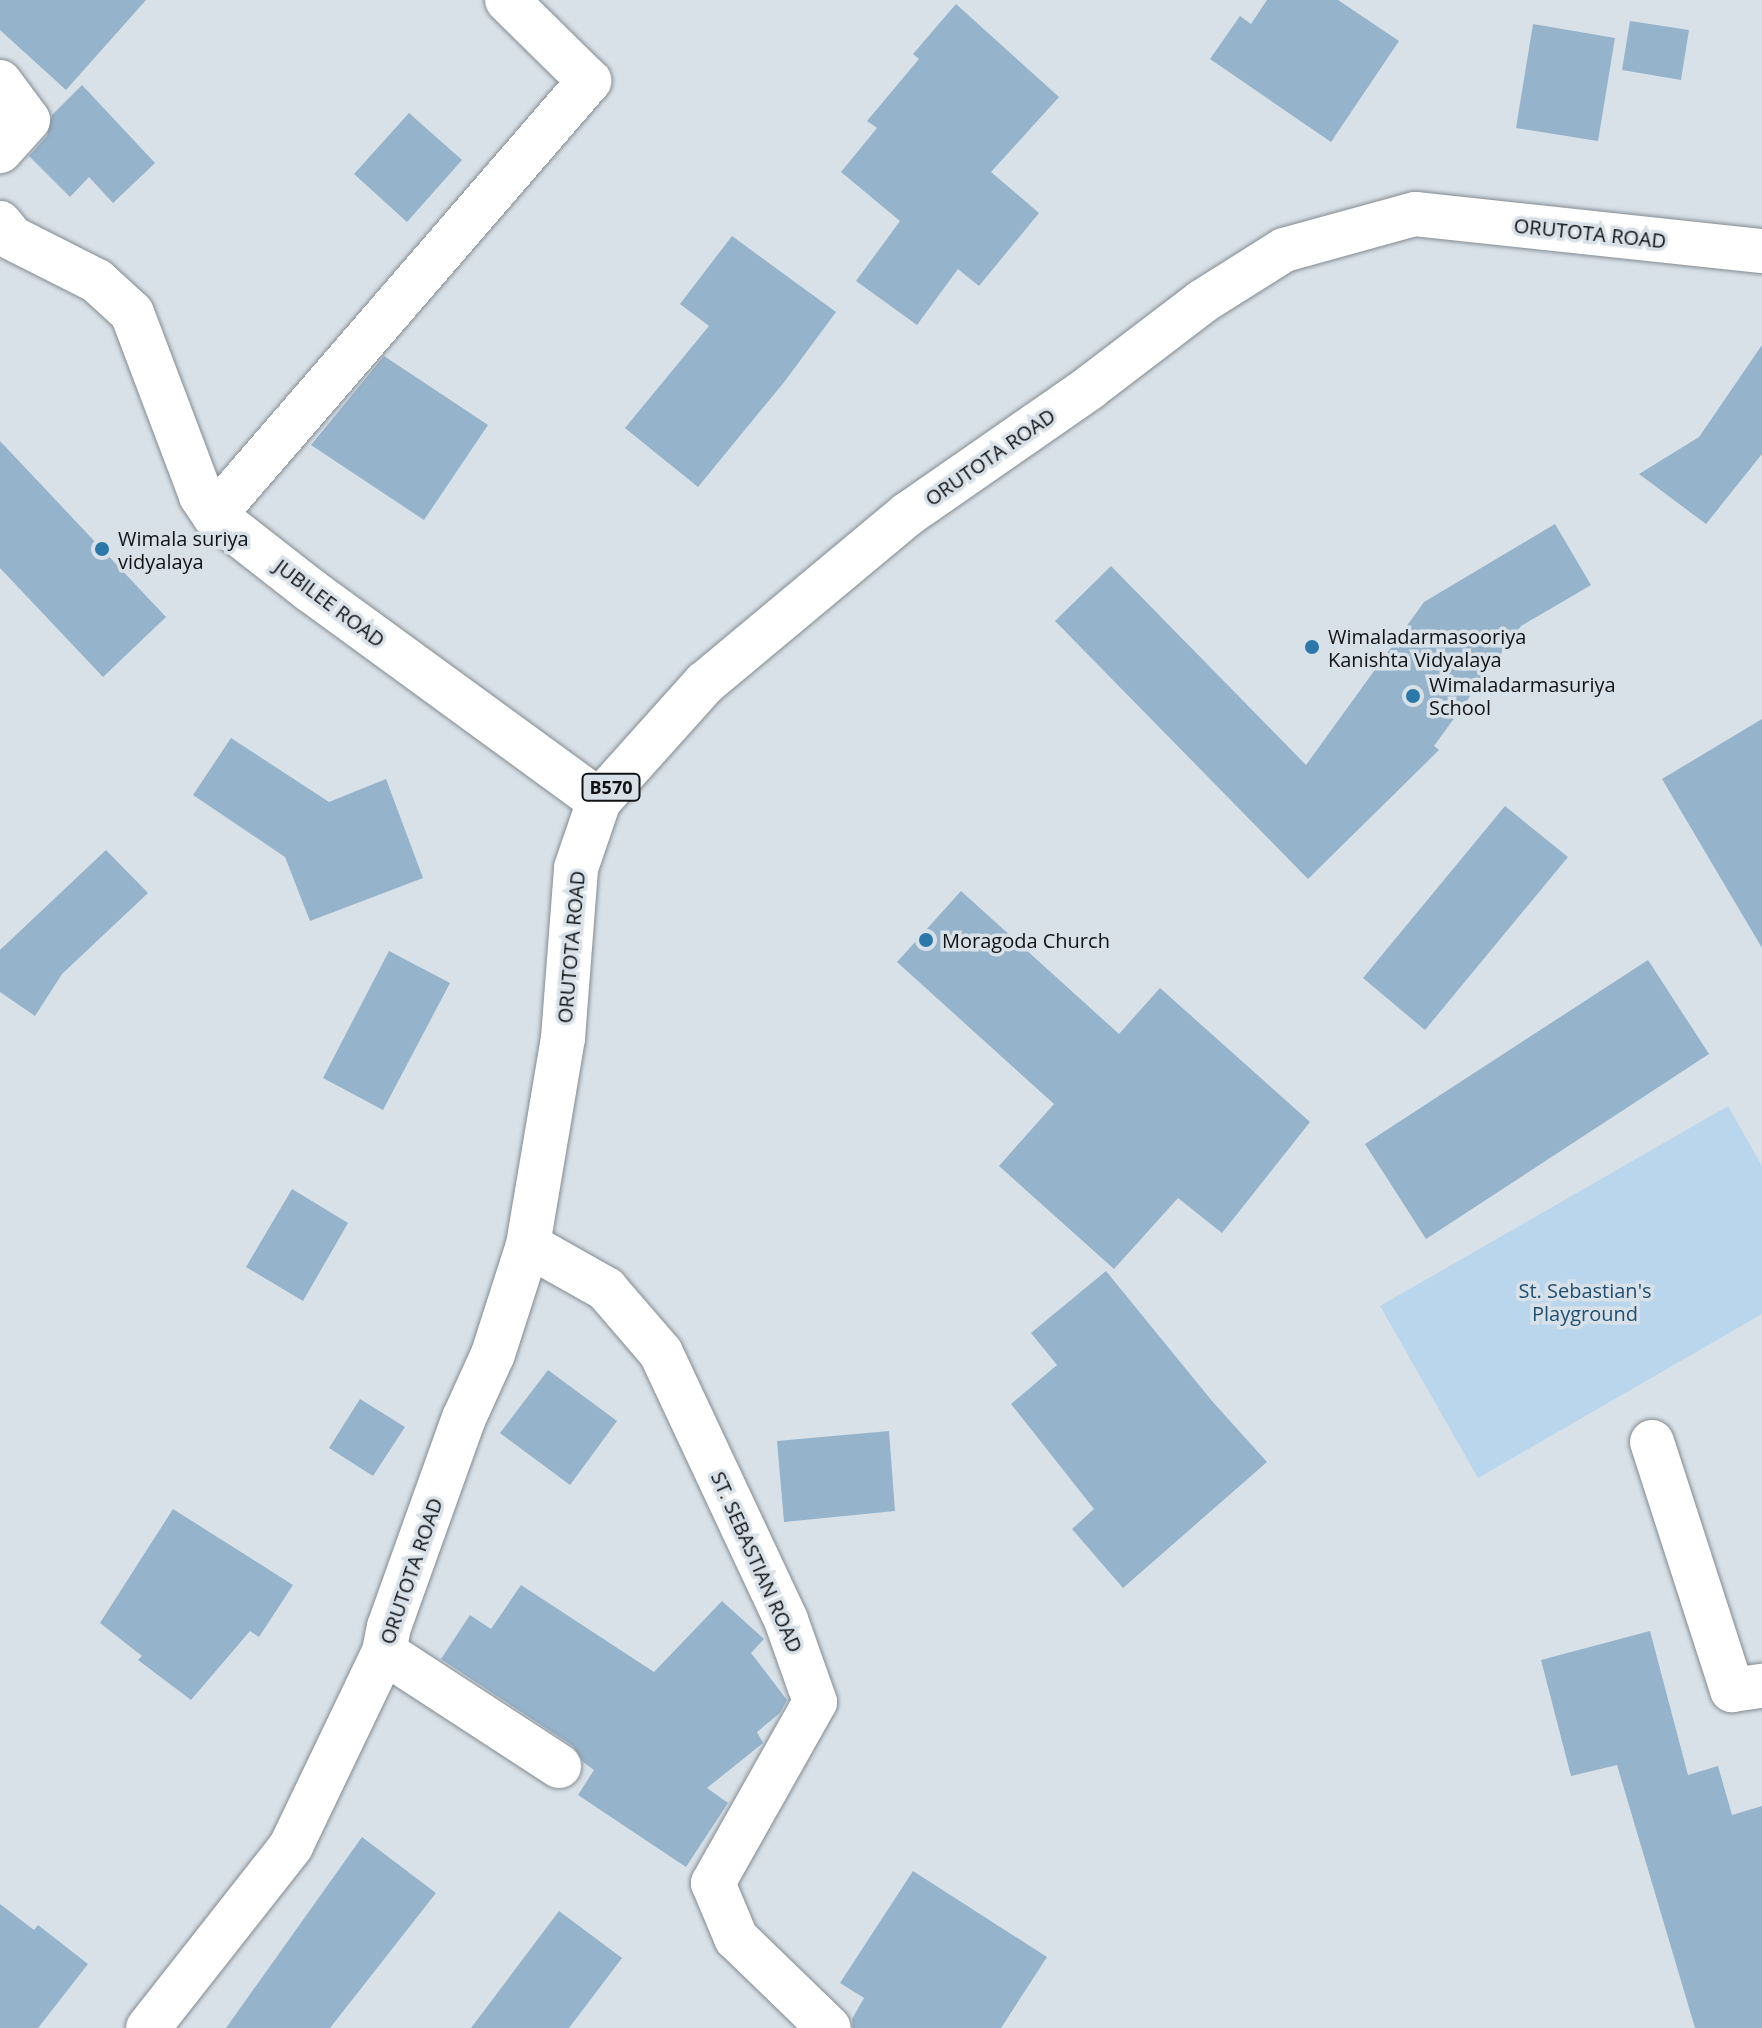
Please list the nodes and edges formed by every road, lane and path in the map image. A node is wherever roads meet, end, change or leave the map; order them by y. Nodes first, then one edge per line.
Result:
1 (507, 0) edge
2 (0, 82) edge
3 (0, 151) edge
4 (0, 223) edge
5 (1762, 251) edge
6 (214, 515) junction
7 (599, 801) junction
8 (528, 1245) junction
9 (1652, 1442) dead end
10 (384, 1652) junction
11 (1762, 1686) edge
12 (559, 1766) dead end
13 (148, 2028) edge
14 (829, 2028) edge

1 - 6 street
2 - 3 street
4 - 6 street, JUBILEE ROAD
5 - 7 street, ORUTOTA ROAD / B570
6 - 7 street, JUBILEE ROAD
7 - 8 street, ORUTOTA ROAD / B570
8 - 10 street, ORUTOTA ROAD / B570
8 - 14 street, ST. SEBASTIAN ROAD
9 - 11 street
10 - 12 street
10 - 13 street, ORUTOTA ROAD / B570

